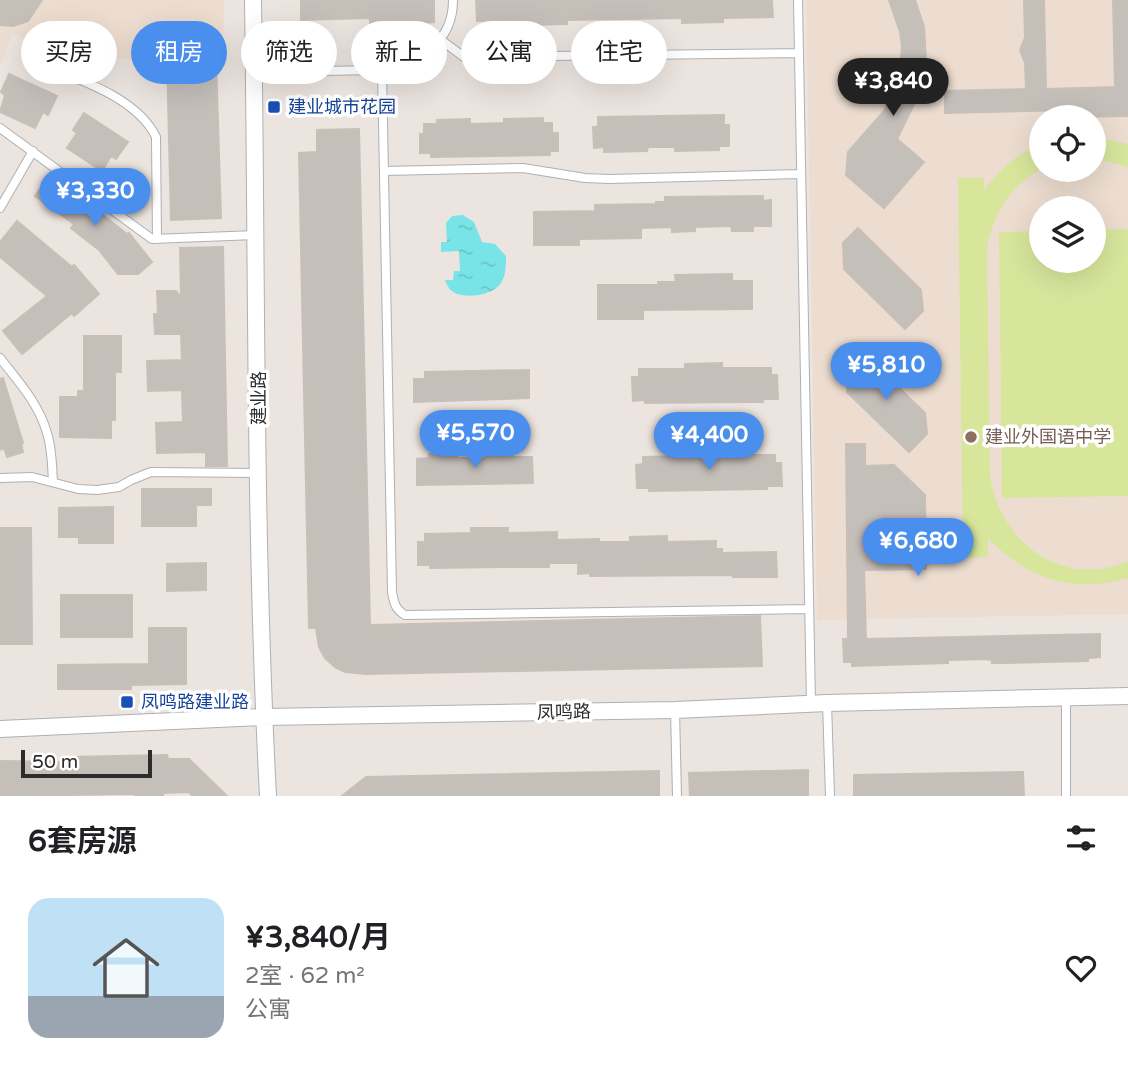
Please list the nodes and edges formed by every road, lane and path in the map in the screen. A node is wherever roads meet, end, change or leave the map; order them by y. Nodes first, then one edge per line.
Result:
1 (253, 0) edge
2 (453, 0) edge
3 (798, 0) edge
4 (253, 21) edge
5 (447, 33) edge
6 (447, 44) edge
7 (799, 53) junction
8 (89, 84) edge
9 (254, 84) edge
10 (382, 84) edge
11 (0, 128) edge
12 (33, 151) junction
13 (384, 171) junction
14 (800, 174) junction
15 (1, 203) edge
16 (257, 236) junction
17 (157, 239) junction
18 (0, 358) edge
19 (259, 473) junction
20 (0, 478) edge
21 (53, 482) junction
22 (809, 609) junction
23 (1066, 696) junction
24 (1128, 696) edge
25 (828, 703) junction
26 (811, 704) junction
27 (675, 710) junction
28 (264, 717) junction
29 (0, 729) edge
30 (268, 796) edge
31 (677, 796) edge
32 (830, 796) edge
33 (1066, 796) edge

1 - 4 street, 建业路
2 - 5 lane
3 - 7 lane
6 - 7 lane
7 - 14 lane
8 - 17 lane
9 - 16 street, 建业路
10 - 13 lane
11 - 12 lane
12 - 15 lane
12 - 17 lane
13 - 14 lane
13 - 22 lane
14 - 22 lane
16 - 17 lane
16 - 19 street, 建业路
18 - 21 lane
19 - 21 lane
19 - 28 street, 建业路
20 - 21 lane
22 - 26 lane
23 - 24 street, 凤鸣路
23 - 25 street, 凤鸣路
23 - 33 lane
25 - 26 street, 凤鸣路
25 - 32 lane
26 - 27 street, 凤鸣路
27 - 28 street, 凤鸣路
27 - 31 lane
28 - 29 street, 凤鸣路
28 - 30 street, 建业路

